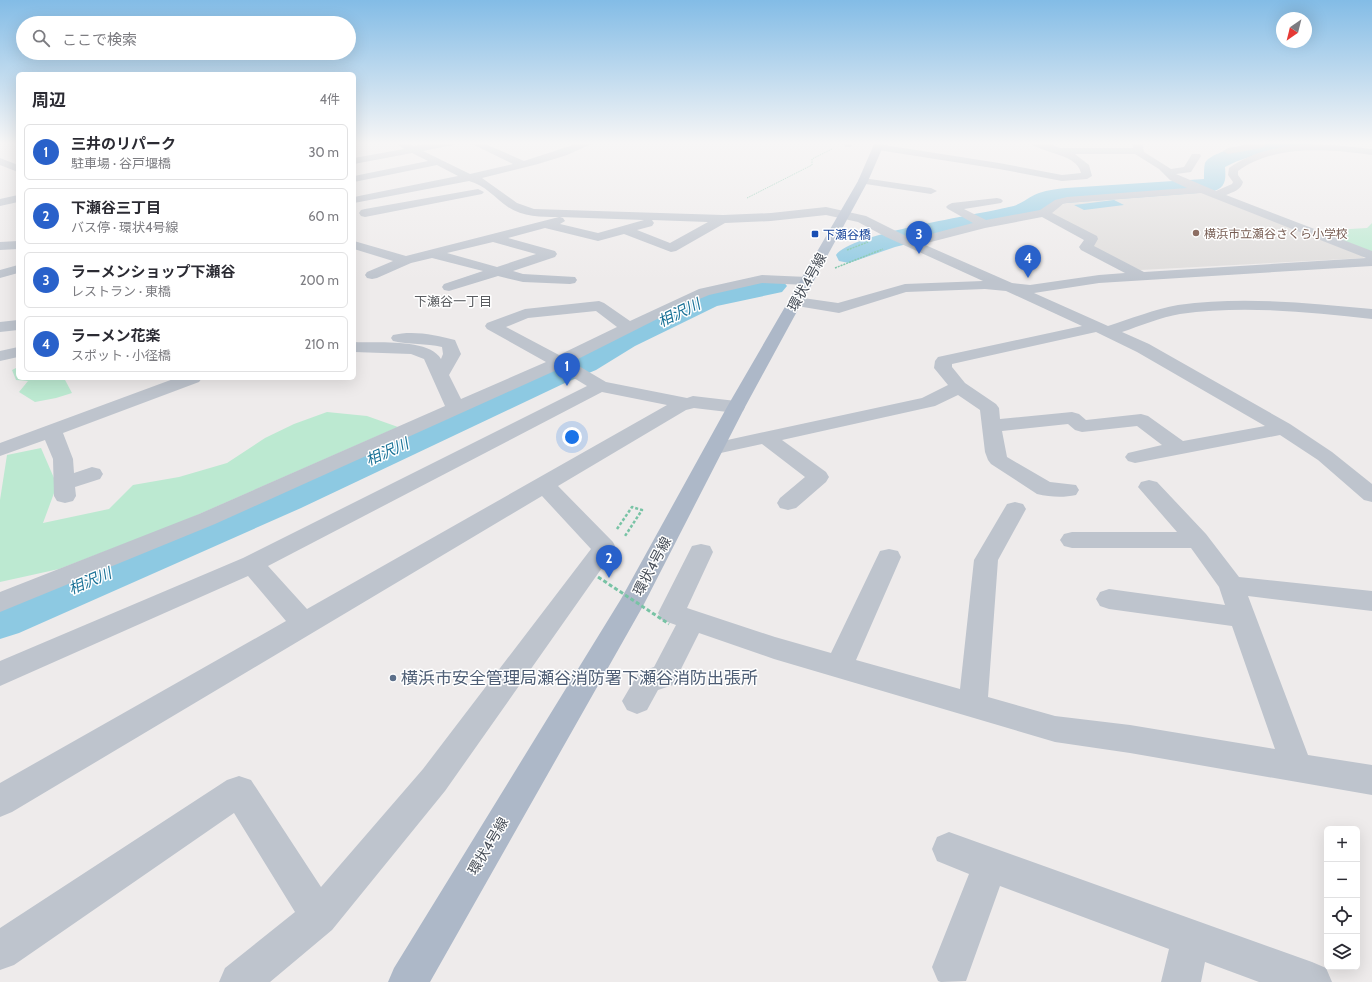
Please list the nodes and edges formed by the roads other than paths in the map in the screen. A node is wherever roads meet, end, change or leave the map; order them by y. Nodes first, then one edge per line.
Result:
1 (365, 188) edge
2 (417, 188) edge
3 (859, 188) edge
4 (909, 188) edge
5 (1075, 188) edge
6 (1197, 188) joint
7 (1233, 188) edge
8 (492, 189) joint
9 (931, 191) dead end
10 (383, 194) junction
11 (1090, 194) junction
12 (1216, 195) junction
13 (356, 200) edge
14 (997, 201) dead end
15 (1044, 213) junction
16 (844, 214) junction
17 (584, 215) junction
18 (664, 218) junction
19 (722, 219) junction
20 (953, 219) dead end
21 (976, 220) junction
22 (380, 224) dead end
23 (546, 225) junction
24 (626, 230) junction
25 (494, 238) junction
26 (909, 238) junction
27 (16, 245) edge
28 (0, 246) edge
29 (356, 246) edge
30 (433, 254) junction
31 (1372, 256) edge
32 (406, 260) junction
33 (1372, 262) edge
34 (16, 270) edge
35 (500, 272) junction
36 (0, 274) edge
37 (372, 275) dead end
38 (1142, 276) junction
39 (570, 280) dead end
40 (804, 286) junction
41 (449, 287) dead end
42 (1010, 288) junction
43 (1372, 314) edge
44 (16, 325) edge
45 (0, 327) edge
46 (630, 328) junction
47 (1103, 329) junction
48 (358, 341) edge
49 (16, 352) edge
50 (0, 356) edge
51 (566, 366) junction
52 (188, 380) edge
53 (600, 386) junction
54 (959, 387) junction
55 (685, 403) junction
56 (736, 407) junction
57 (456, 408) junction
58 (991, 426) junction
59 (1283, 428) junction
60 (52, 431) junction
61 (767, 438) junction
62 (716, 448) junction
63 (1180, 449) junction
64 (0, 450) edge
65 (1135, 457) dead end
66 (92, 474) dead end
67 (544, 484) junction
68 (1148, 488) dead end
69 (1068, 490) dead end
70 (1372, 495) edge
71 (788, 504) dead end
72 (1015, 509) dead end
73 (1072, 540) dead end
74 (1198, 540) junction
75 (701, 552) dead end
76 (890, 557) dead end
77 (252, 564) junction
78 (1231, 585) junction
79 (1109, 599) dead end
80 (1372, 600) edge
81 (0, 602) edge
82 (1243, 617) junction
83 (680, 622) junction
84 (304, 624) junction
85 (839, 667) junction
86 (0, 674) edge
87 (637, 701) dead end
88 (973, 705) junction
89 (1297, 767) junction
90 (1372, 780) edge
91 (0, 801) edge
92 (949, 849) dead end
93 (990, 864) junction
94 (319, 917) junction
95 (1191, 938) junction
96 (0, 951) edge
97 (952, 967) dead end
98 (240, 982) edge
99 (408, 982) edge
100 (1181, 982) edge
101 (1312, 982) edge

1 - 10 street
2 - 10 street
3 - 16 main road, 環状4号線
4 - 9 street
5 - 11 street
6 - 11 street
6 - 12 street
7 - 12 street
8 - 17 street
8 - 22 street
10 - 13 street
11 - 15 street
12 - 31 street
14 - 21 street
15 - 21 street
15 - 38 street
16 - 19 street
16 - 26 street
16 - 40 main road, 環状4号線
17 - 18 street
17 - 23 street
18 - 19 street
18 - 24 street
19 - 24 street
20 - 21 street
21 - 26 street
23 - 24 street
23 - 25 street
25 - 30 street
25 - 35 street
26 - 42 street
27 - 28 street
29 - 32 street
30 - 32 street
30 - 35 street
32 - 37 street
33 - 38 street
34 - 36 street
35 - 39 street
35 - 41 street
38 - 42 street
40 - 42 street
40 - 46 street
40 - 56 main road, 環状4号線
42 - 47 street
43 - 47 street
44 - 45 street
46 - 51 street
46 - 51 street
47 - 54 street
47 - 59 street
48 - 57 street
49 - 50 street
51 - 53 street
51 - 57 street
52 - 60 street
53 - 55 street
53 - 77 street
54 - 58 street
54 - 61 street
55 - 56 street
55 - 67 street
56 - 62 main road, 環状4号線
57 - 81 street
58 - 63 street
58 - 69 street
59 - 63 street
59 - 70 street
60 - 64 street
60 - 66 street
61 - 62 street
61 - 71 street
62 - 99 main road, 環状4号線
63 - 65 street
67 - 84 street
67 - 94 street
68 - 74 street
72 - 88 street
73 - 74 street
74 - 78 street
75 - 83 street
76 - 85 street
77 - 84 street
77 - 86 street
78 - 80 street
78 - 82 street
79 - 82 street
82 - 89 street
83 - 85 street
83 - 87 street
84 - 91 street
85 - 88 street
88 - 89 street
89 - 90 street
92 - 93 street
93 - 95 street
93 - 97 street
94 - 96 street
94 - 98 street
95 - 100 street
95 - 101 street

